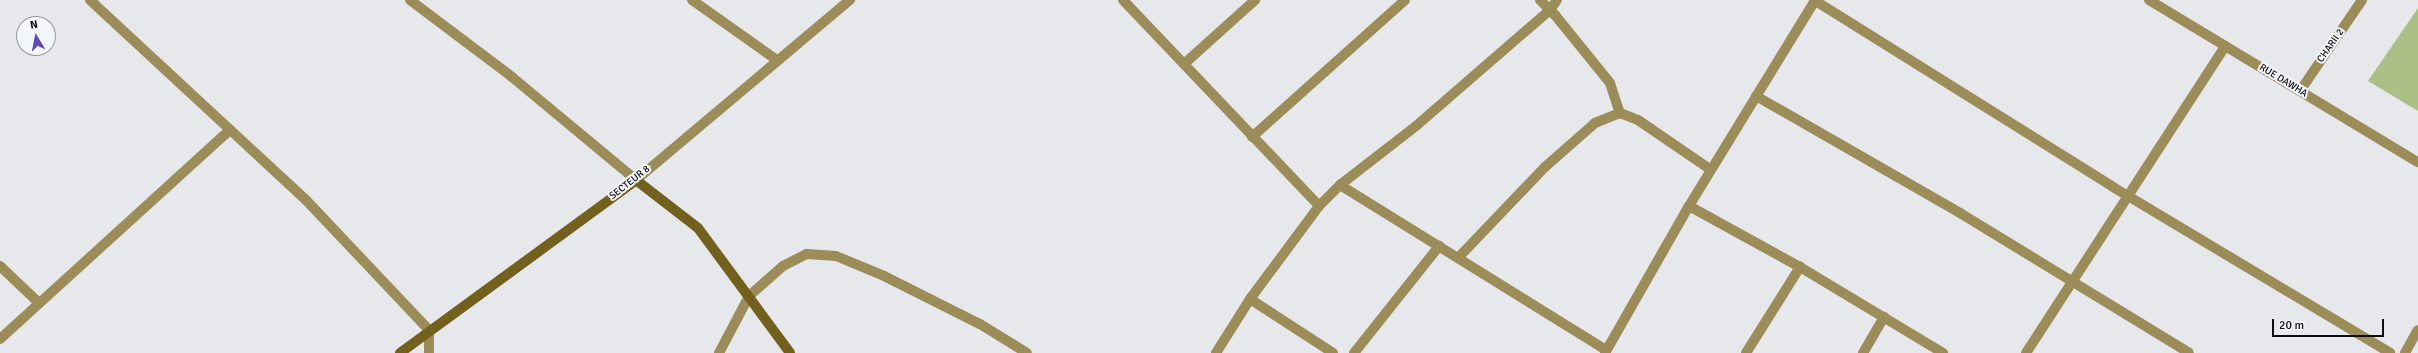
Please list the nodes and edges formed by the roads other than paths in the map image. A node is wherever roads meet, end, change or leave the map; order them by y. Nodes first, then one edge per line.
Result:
1 (90, 0) edge
2 (410, 0) edge
3 (692, 0) edge
4 (850, 0) edge
5 (1123, 0) edge
6 (1255, 0) edge
7 (1405, 0) edge
8 (1540, 0) edge
9 (1557, 0) edge
10 (1814, 0) edge
11 (2149, 0) edge
12 (2362, 0) edge
13 (1550, 10) junction
14 (2224, 46) junction
15 (778, 61) junction
16 (1184, 64) junction
17 (2300, 91) junction
18 (1756, 96) junction
19 (1620, 113) junction
20 (230, 130) junction
21 (1252, 137) junction
22 (2418, 162) edge
23 (1711, 170) junction
24 (636, 180) junction
25 (1340, 185) junction
26 (2128, 195) junction
27 (1319, 206) junction
28 (1689, 206) junction
29 (1439, 246) junction
30 (1458, 258) junction
31 (0, 266) edge
32 (1800, 267) junction
33 (2073, 282) junction
34 (749, 296) junction
35 (1250, 299) junction
36 (39, 303) junction
37 (1884, 317) junction
38 (429, 330) junction
39 (2418, 330) edge
40 (0, 339) edge
41 (1606, 351) edge
42 (400, 353) edge
43 (429, 353) edge
44 (719, 353) edge
45 (790, 353) edge
46 (1027, 353) edge
47 (1216, 353) edge
48 (1333, 353) edge
49 (1354, 353) edge
50 (1746, 353) edge
51 (1863, 353) edge
52 (1943, 353) edge
53 (2026, 353) edge
54 (2189, 353) edge
55 (2390, 353) edge
56 (2405, 353) edge

1 - 20 street
2 - 24 street
3 - 15 street
4 - 15 street, SECTEUR 8
5 - 16 street
6 - 16 street
7 - 21 street
8 - 13 street
9 - 13 street
10 - 18 street
10 - 26 street
11 - 14 street, RUE DAWHA
12 - 17 street, CHARII 2
13 - 19 street
13 - 25 street
14 - 17 street, RUE DAWHA
14 - 26 street
15 - 24 street, SECTEUR 8
16 - 21 street
17 - 22 street, RUE DAWHA
18 - 23 street
18 - 33 street
19 - 23 street
19 - 30 street
20 - 36 street
20 - 38 street
21 - 27 street
23 - 28 street
24 - 34 street
24 - 38 street, SECTEUR 8
25 - 27 street
25 - 29 street
26 - 33 street
26 - 55 street
27 - 35 street
28 - 32 street
28 - 41 street
29 - 30 street
29 - 49 street
30 - 41 street
31 - 36 street
32 - 37 street
32 - 50 street
33 - 53 street
33 - 54 street
34 - 44 street
34 - 45 street
34 - 46 street
35 - 47 street
35 - 48 street
36 - 40 street
37 - 51 street
37 - 52 street
38 - 42 street, SECTEUR 8
38 - 43 street
39 - 56 street

